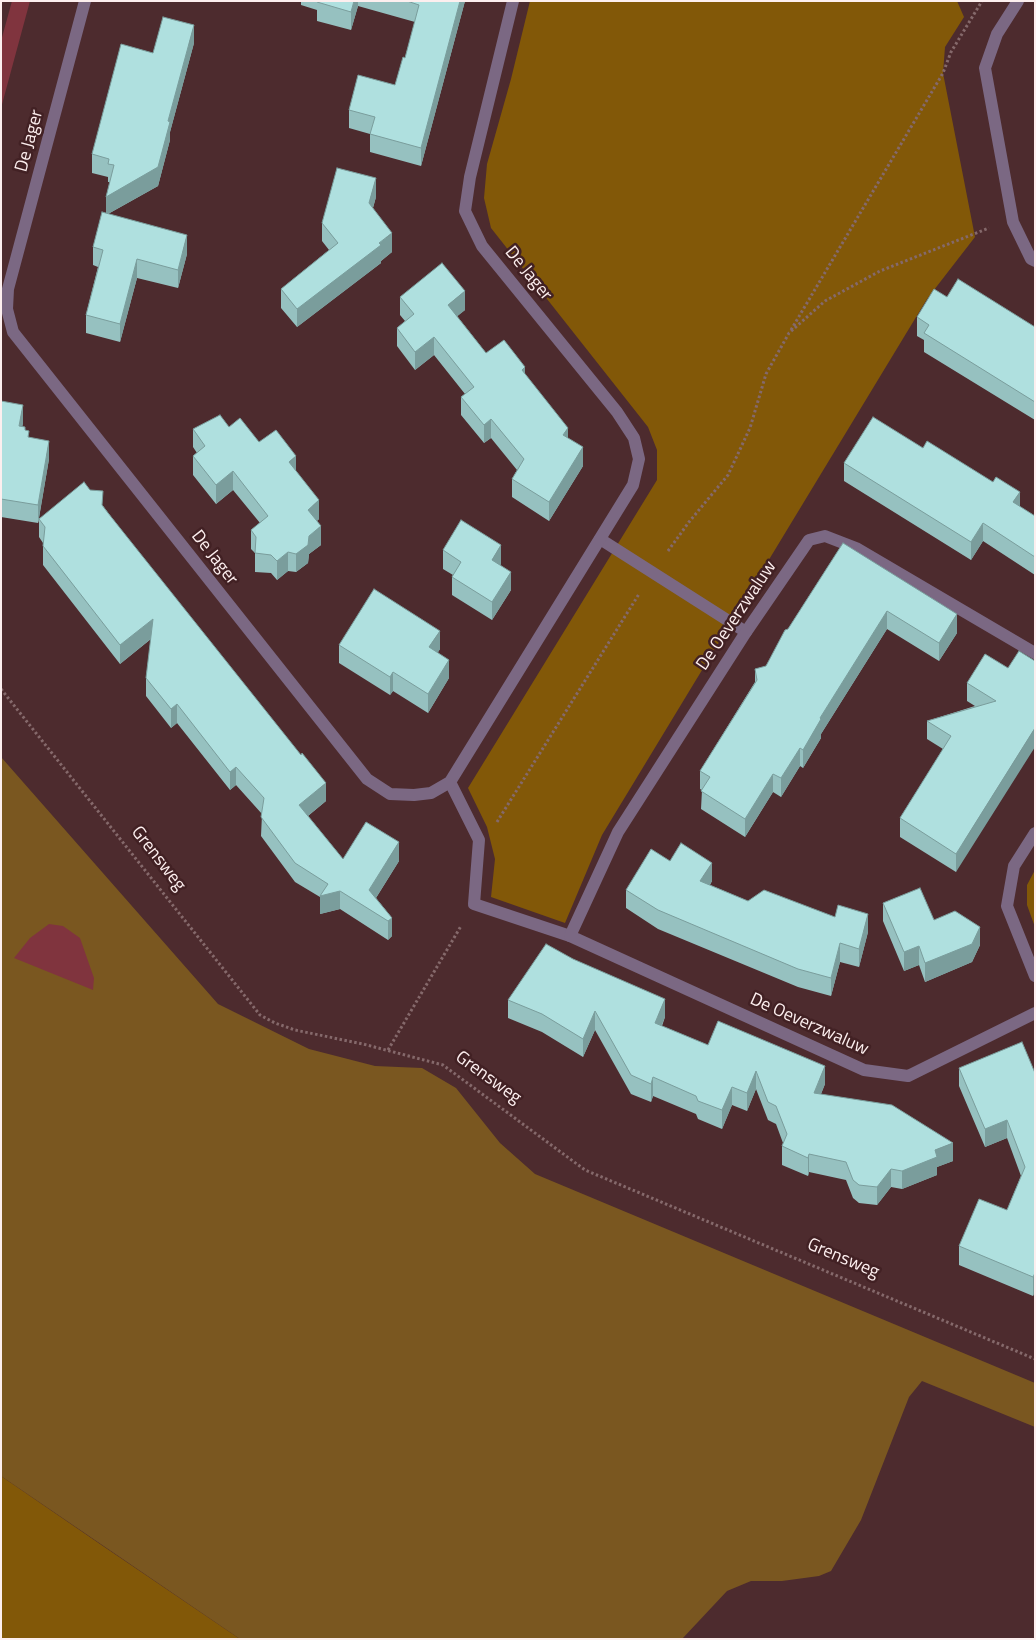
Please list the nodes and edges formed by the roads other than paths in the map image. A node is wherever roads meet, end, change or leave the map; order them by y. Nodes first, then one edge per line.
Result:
1 (85, 1) edge
2 (513, 1) edge
3 (1015, 2) edge
4 (1035, 261) edge
5 (600, 539) junction
6 (746, 632) junction
7 (1035, 653) edge
8 (450, 782) junction
9 (1035, 833) edge
10 (570, 936) junction
11 (1035, 976) edge
12 (1035, 1013) edge

1 - 8 street, De Jager
2 - 5 street, De Jager
3 - 4 street
5 - 6 street
5 - 8 street, De Jager
6 - 7 street, De Oeverzwaluw
6 - 10 street, De Oeverzwaluw
8 - 10 street, De Oeverzwaluw
9 - 11 street
10 - 12 street, De Oeverzwaluw

